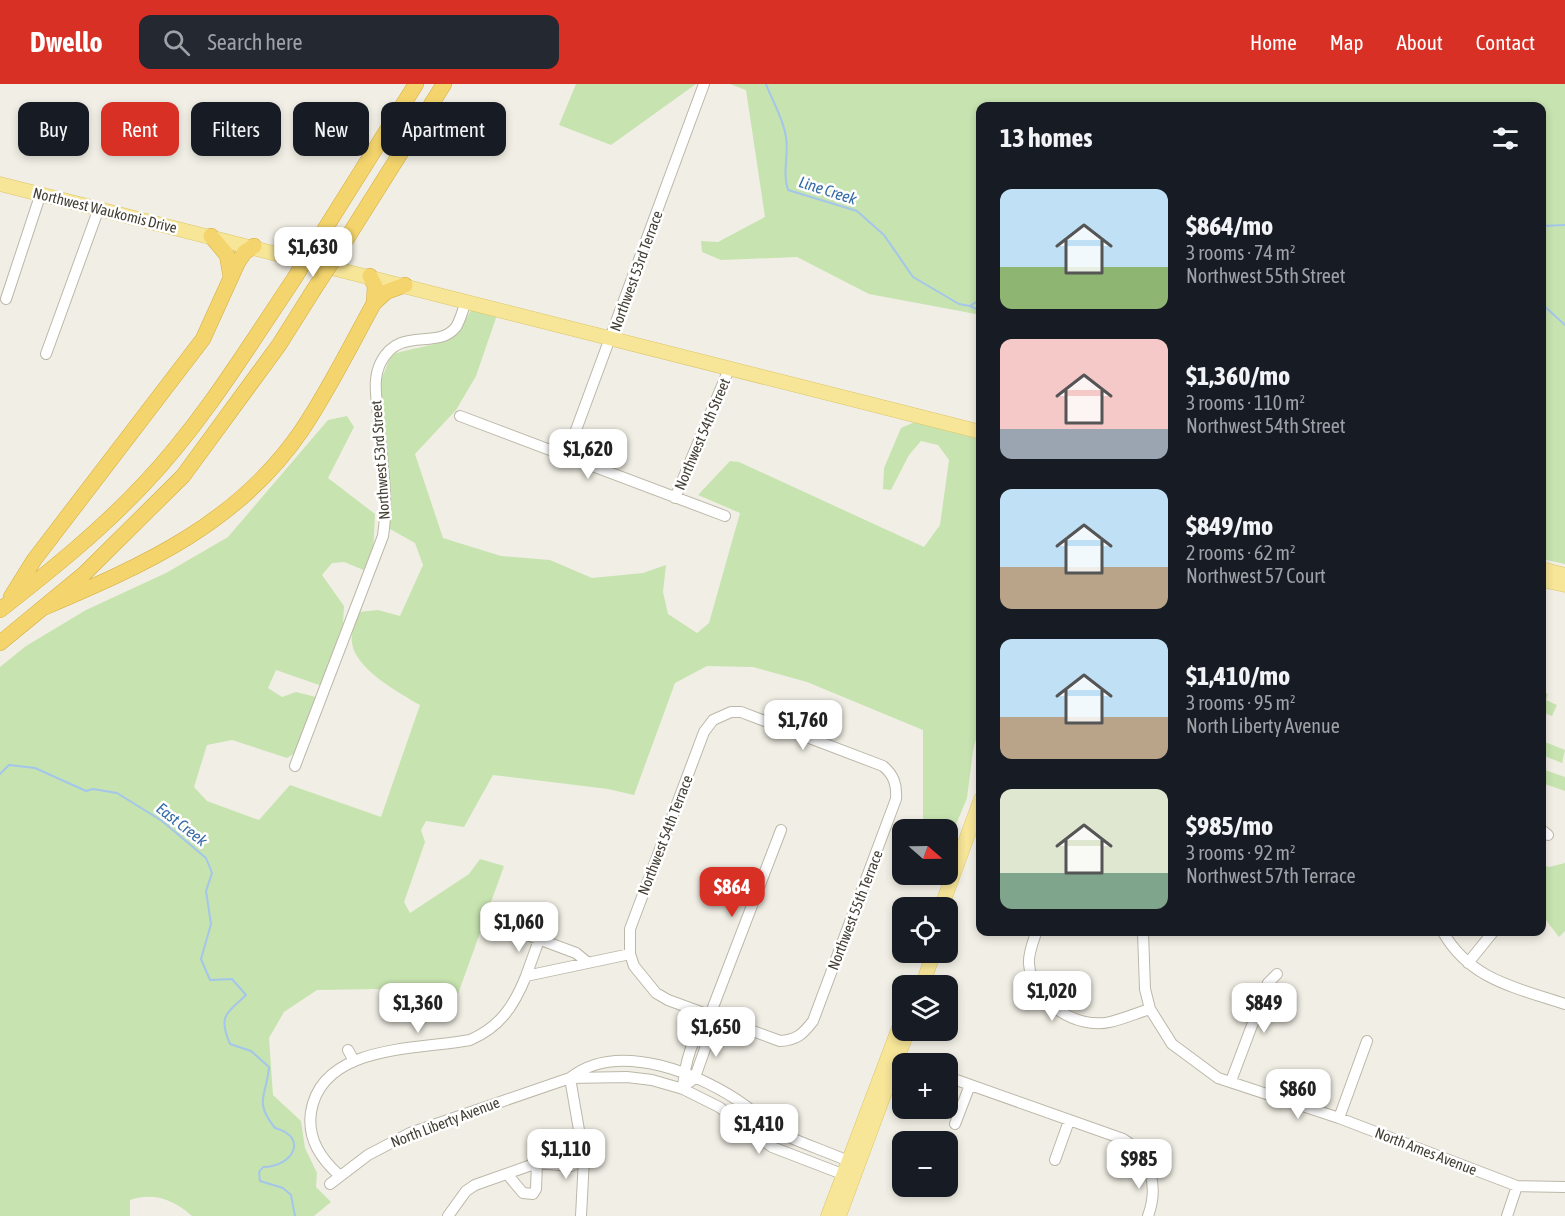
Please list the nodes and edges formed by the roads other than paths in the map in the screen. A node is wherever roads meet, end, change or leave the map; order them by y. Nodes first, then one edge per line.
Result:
1 (416, 84) edge
2 (444, 84) edge
3 (704, 84) edge
4 (0, 184) edge
5 (41, 193) junction
6 (99, 208) junction
7 (211, 236) junction
8 (254, 246) junction
9 (370, 276) junction
10 (231, 278) junction
11 (405, 285) junction
12 (6, 299) dead end
13 (466, 301) junction
14 (374, 303) junction
15 (611, 339) junction
16 (46, 354) dead end
17 (729, 369) junction
18 (460, 416) dead end
19 (976, 431) edge
20 (566, 457) junction
21 (675, 498) junction
22 (725, 516) dead end
23 (1546, 570) edge
24 (1565, 575) edge
25 (1546, 581) edge
26 (1565, 585) edge
27 (3, 608) edge
28 (43, 608) junction
29 (0, 643) edge
30 (296, 766) dead end
31 (894, 779) joint
32 (976, 812) edge
33 (781, 830) dead end
34 (976, 838) edge
35 (944, 897) edge
36 (954, 897) edge
37 (487, 920) dead end
38 (1035, 936) edge
39 (1143, 936) edge
40 (1445, 936) edge
41 (1490, 936) edge
42 (539, 940) junction
43 (630, 954) junction
44 (586, 962) junction
45 (1468, 963) junction
46 (1277, 974) dead end
47 (526, 976) junction
48 (1565, 1004) edge
49 (1150, 1009) junction
50 (710, 1015) junction
51 (1367, 1041) dead end
52 (695, 1042) junction
53 (706, 1046) junction
54 (348, 1050) dead end
55 (354, 1061) junction
56 (892, 1061) edge
57 (689, 1074) junction
58 (570, 1078) junction
59 (958, 1081) edge
60 (1231, 1081) junction
61 (970, 1085) junction
62 (683, 1089) junction
63 (1339, 1118) junction
64 (1069, 1121) junction
65 (955, 1124) dead end
66 (584, 1159) junction
67 (1055, 1160) dead end
68 (537, 1163) junction
69 (850, 1170) junction
70 (507, 1174) junction
71 (340, 1176) junction
72 (330, 1184) dead end
73 (1517, 1186) junction
74 (1565, 1187) edge
75 (448, 1216) edge
76 (581, 1216) edge
77 (828, 1216) edge
78 (839, 1216) edge
79 (1148, 1216) edge
80 (1507, 1216) edge

1 - 27 highway, bridge
2 - 28 highway, bridge
3 - 15 street, Northwest 53rd Terrace
4 - 5 main road, Northwest Waukomis Drive
5 - 6 main road, Northwest Waukomis Drive
5 - 12 street
6 - 7 main road, Northwest Waukomis Drive
6 - 16 street
7 - 8 main road, Northwest Waukomis Drive
7 - 10 highway
8 - 9 main road, Northwest Waukomis Drive
8 - 10 highway
9 - 11 main road, Northwest Waukomis Drive
9 - 14 highway
10 - 27 highway
11 - 13 main road, Northwest Waukomis Drive
11 - 14 highway
13 - 15 main road, Northwest Waukomis Drive
13 - 30 street, Northwest 53rd Street
14 - 28 highway
15 - 17 main road, Northwest Waukomis Drive
15 - 20 street, Northwest 53rd Terrace
17 - 19 main road, Northwest Waukomis Drive
17 - 21 street, Northwest 54th Street
18 - 20 street
20 - 21 street
21 - 22 street
23 - 24 main road
25 - 26 main road
28 - 29 highway
31 - 43 street, Northwest 54th Terrace
31 - 50 street, Northwest 55th Terrace
32 - 35 main road
33 - 50 street
34 - 36 main road
37 - 42 street
38 - 49 street
39 - 49 street, North Ames Avenue
40 - 45 street
41 - 45 street
42 - 44 street
42 - 47 street
43 - 44 street
43 - 50 street
44 - 47 street
45 - 48 street
46 - 60 street
47 - 55 street
49 - 60 street, North Ames Avenue
50 - 52 street
50 - 53 street
51 - 63 street
52 - 53 street
52 - 57 street
53 - 57 street
54 - 55 street
55 - 71 street
56 - 69 main road
57 - 58 street, North Liberty Avenue
57 - 62 street
57 - 69 street, North Liberty Avenue
58 - 62 street, North Liberty Avenue
58 - 66 street
58 - 71 street, North Liberty Avenue
59 - 61 street
60 - 63 street, North Ames Avenue
61 - 64 street
61 - 65 street
62 - 69 street, North Liberty Avenue
63 - 73 street, North Ames Avenue
64 - 67 street
64 - 79 street
66 - 68 street
66 - 76 street
68 - 70 street
68 - 70 street
69 - 77 main road
69 - 78 main road
70 - 75 street
71 - 72 street, North Liberty Avenue
73 - 74 street, North Ames Avenue
73 - 80 street

